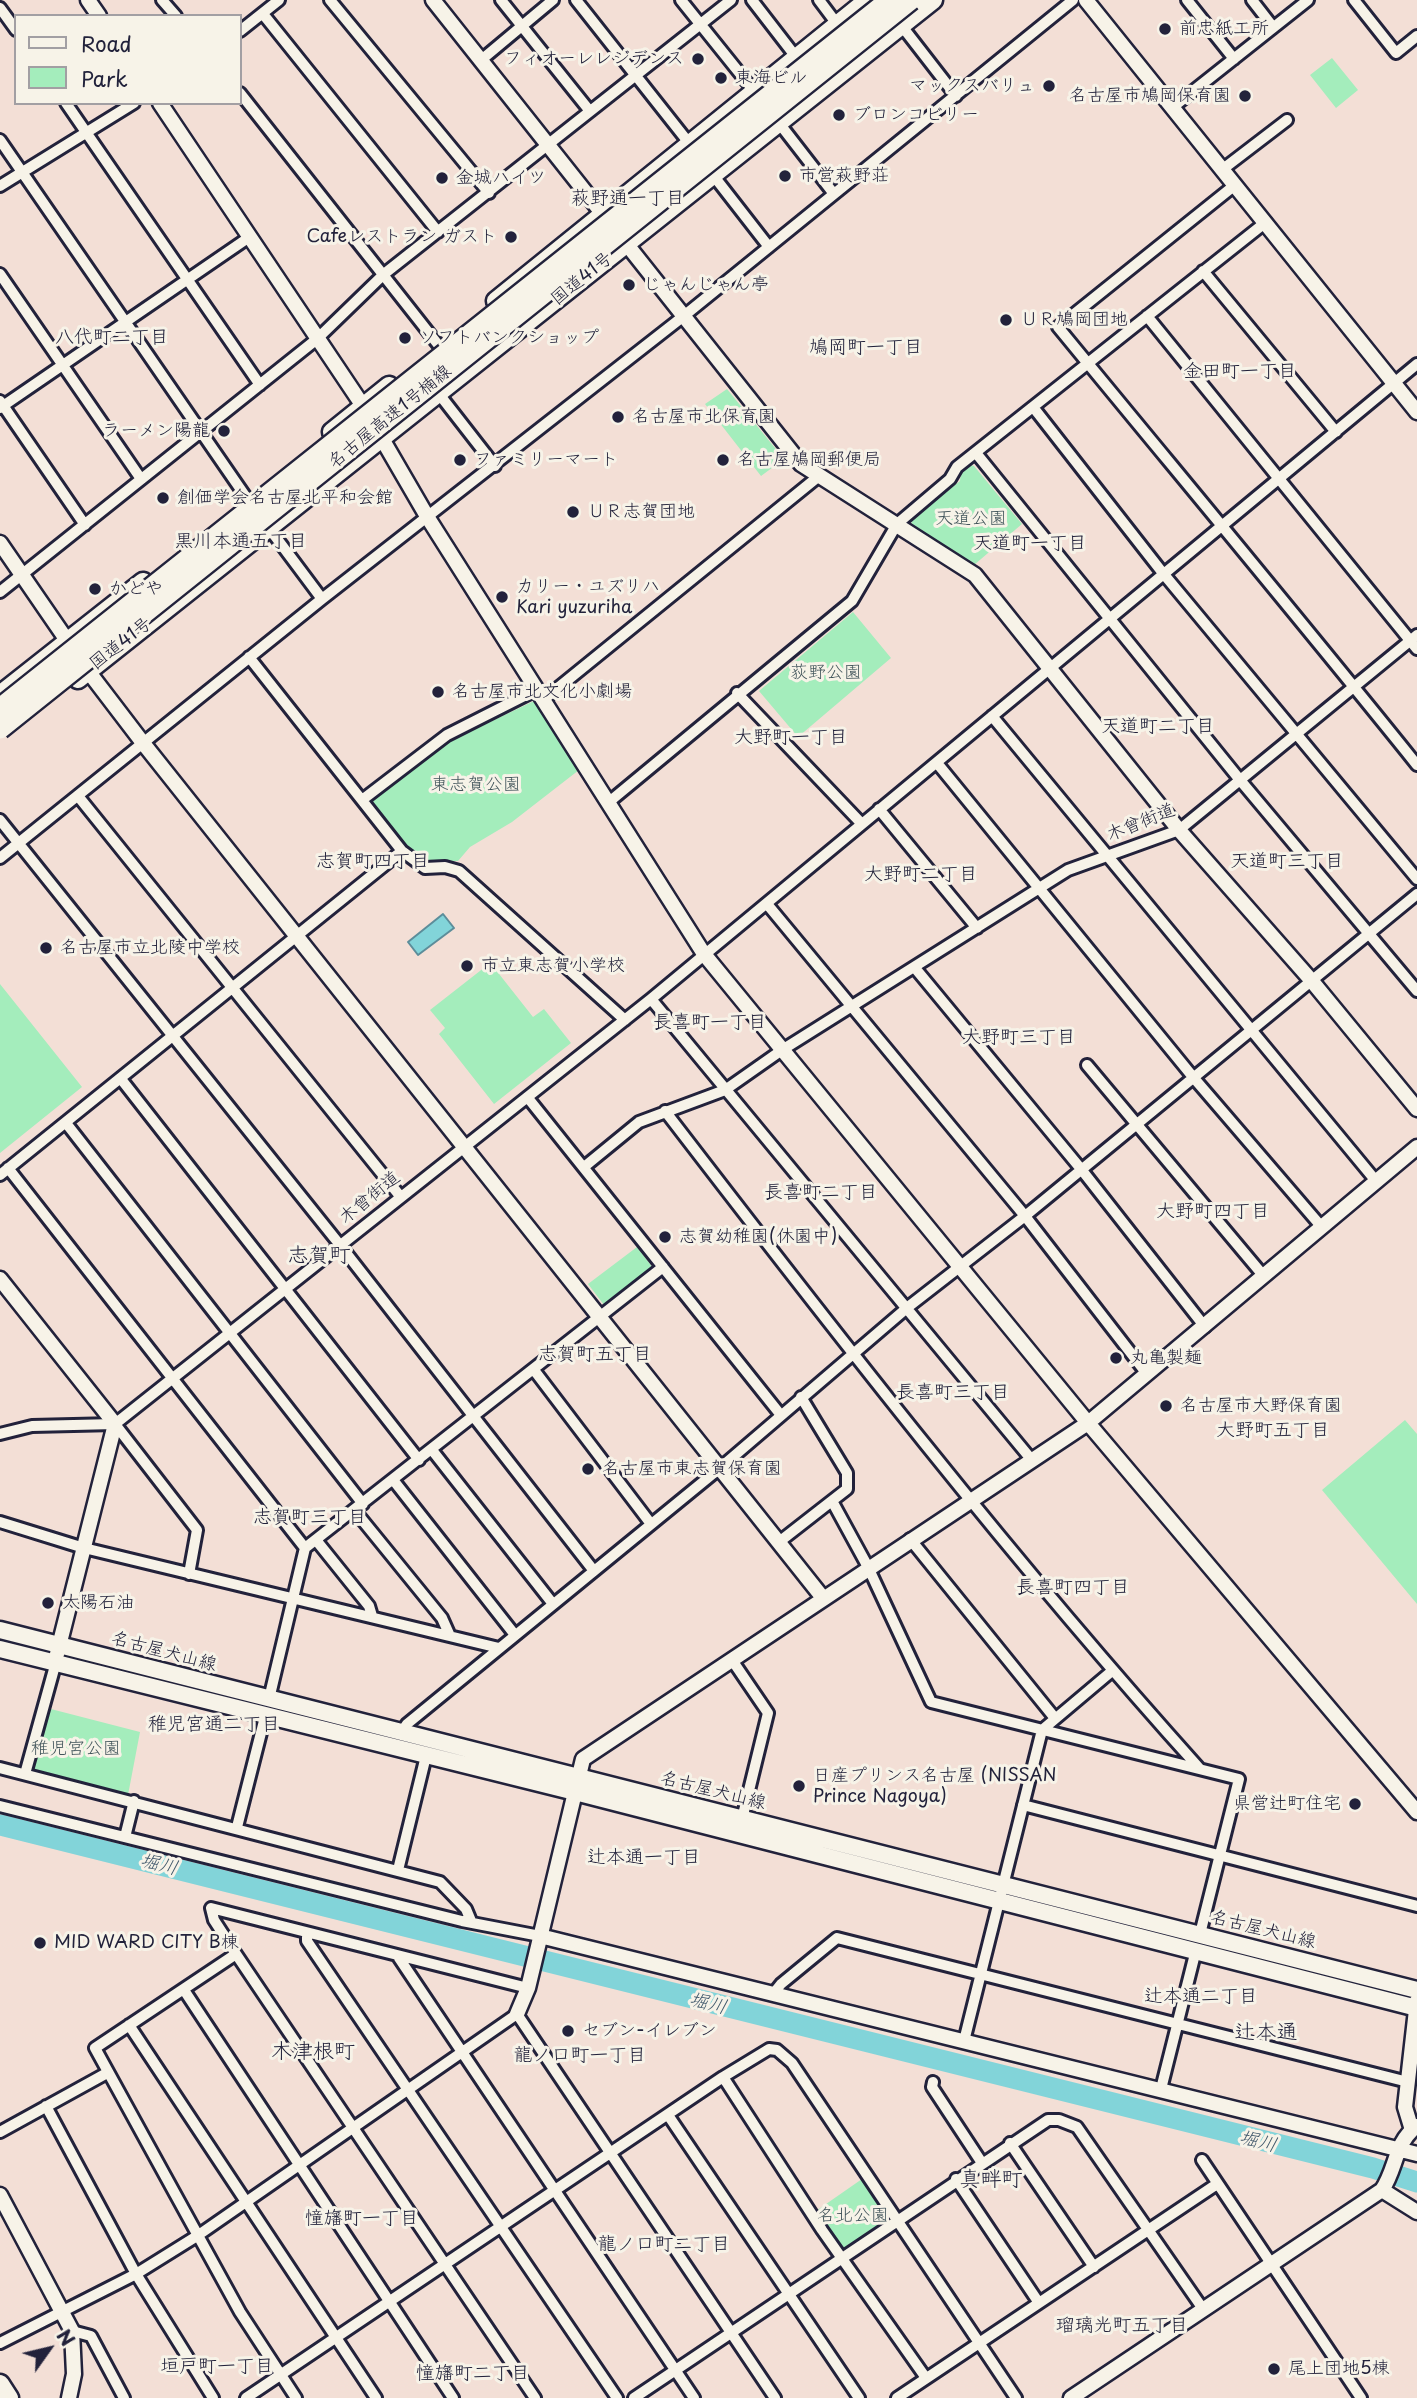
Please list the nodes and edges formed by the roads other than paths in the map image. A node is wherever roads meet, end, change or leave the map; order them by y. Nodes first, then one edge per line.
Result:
1 (162, 0) edge
2 (279, 0) edge
3 (330, 0) edge
4 (433, 0) edge
5 (501, 0) edge
6 (553, 0) edge
7 (576, 0) edge
8 (681, 0) edge
9 (731, 0) edge
10 (752, 0) edge
11 (819, 0) edge
12 (868, 0) edge
13 (889, 0) edge
14 (911, 0) edge
15 (933, 0) edge
16 (1073, 0) edge
17 (1086, 0) edge
18 (1187, 0) edge
19 (1252, 0) edge
20 (1308, 0) edge
21 (1354, 0) edge
22 (0, 8) edge
23 (174, 14) edge
24 (263, 14) junction
25 (700, 24) junction
26 (837, 24) junction
27 (522, 25) junction
28 (901, 25) junction
29 (14, 27) edge
30 (1273, 27) junction
31 (242, 30) edge
32 (1417, 36) edge
33 (796, 57) junction
34 (1234, 59) junction
35 (480, 61) junction
36 (635, 75) junction
37 (754, 91) junction
38 (242, 96) edge
39 (956, 96) junction
40 (67, 105) edge
41 (131, 105) edge
42 (161, 105) edge
43 (1172, 107) junction
44 (589, 110) junction
45 (1287, 120) dead end
46 (779, 123) junction
47 (86, 133) junction
48 (0, 140) edge
49 (689, 143) junction
50 (547, 144) junction
51 (1223, 169) junction
52 (22, 172) junction
53 (713, 175) junction
54 (1235, 185) junction
55 (0, 186) edge
56 (489, 193) junction
57 (834, 194) junction
58 (603, 214) junction
59 (1266, 222) junction
60 (438, 232) junction
61 (248, 238) junction
62 (627, 244) junction
63 (769, 247) junction
64 (1203, 271) junction
65 (0, 274) edge
66 (384, 274) junction
67 (187, 280) junction
68 (685, 315) junction
69 (1147, 316) junction
70 (124, 321) junction
71 (317, 339) junction
72 (440, 346) junction
73 (1089, 362) junction
74 (64, 363) junction
75 (1417, 364) edge
76 (1394, 384) junction
77 (260, 385) junction
78 (439, 394) junction
79 (1, 405) edge
80 (363, 406) junction
81 (1033, 407) junction
82 (1417, 412) edge
83 (200, 432) junction
84 (1336, 432) junction
85 (382, 439) junction
86 (976, 453) junction
87 (495, 466) junction
88 (819, 476) junction
89 (1280, 478) junction
90 (141, 479) junction
91 (248, 500) junction
92 (428, 518) junction
93 (897, 524) junction
94 (85, 525) junction
95 (1219, 526) junction
96 (269, 528) junction
97 (0, 543) edge
98 (1162, 572) junction
99 (22, 574) junction
100 (0, 592) edge
101 (322, 599) junction
102 (1110, 616) junction
103 (69, 640) junction
104 (1415, 642) edge
105 (249, 657) junction
106 (1051, 666) junction
107 (88, 671) junction
108 (1354, 687) junction
109 (737, 694) junction
110 (0, 695) edge
111 (539, 695) junction
112 (0, 708) edge
113 (992, 716) junction
114 (0, 729) edge
115 (1297, 733) junction
116 (0, 740) edge
117 (143, 743) junction
118 (937, 763) junction
119 (1417, 765) edge
120 (1240, 780) junction
121 (78, 796) junction
122 (362, 800) junction
123 (610, 802) junction
124 (879, 809) junction
125 (0, 820) edge
126 (861, 823) junction
127 (1179, 830) junction
128 (19, 844) junction
129 (402, 851) junction
130 (1107, 855) junction
131 (0, 858) edge
132 (1417, 879) edge
133 (1041, 889) junction
134 (1417, 894) edge
135 (767, 904) junction
136 (977, 928) junction
137 (1367, 932) junction
138 (297, 935) junction
139 (704, 954) junction
140 (915, 968) junction
141 (1311, 980) junction
142 (233, 989) junction
143 (1417, 990) edge
144 (651, 999) junction
145 (853, 1007) junction
146 (625, 1020) junction
147 (1251, 1030) junction
148 (172, 1037) junction
149 (782, 1050) junction
150 (1087, 1065) dead end
151 (1194, 1077) junction
152 (121, 1079) junction
153 (724, 1090) junction
154 (528, 1098) junction
155 (1417, 1109) edge
156 (665, 1111) junction
157 (66, 1123) junction
158 (1138, 1124) junction
159 (464, 1147) junction
160 (1417, 1147) edge
161 (584, 1167) junction
162 (1081, 1169) junction
163 (4, 1171) edge
164 (1376, 1181) junction
165 (400, 1196) junction
166 (1025, 1216) junction
167 (1320, 1225) junction
168 (340, 1245) junction
169 (663, 1266) junction
170 (960, 1266) junction
171 (1262, 1274) junction
172 (0, 1279) edge
173 (285, 1289) junction
174 (908, 1307) junction
175 (599, 1316) junction
176 (1205, 1327) junction
177 (230, 1332) junction
178 (851, 1354) junction
179 (534, 1370) junction
180 (1147, 1374) junction
181 (172, 1380) junction
182 (801, 1396) junction
183 (780, 1414) junction
184 (474, 1417) junction
185 (1088, 1423) junction
186 (115, 1424) junction
187 (0, 1434) edge
188 (432, 1450) junction
189 (1031, 1459) junction
190 (419, 1460) junction
191 (720, 1468) junction
192 (394, 1481) junction
193 (970, 1498) junction
194 (832, 1501) junction
195 (359, 1508) junction
196 (0, 1522) edge
197 (651, 1524) junction
198 (316, 1539) junction
199 (910, 1539) junction
200 (779, 1542) junction
201 (84, 1548) junction
202 (305, 1548) junction
203 (868, 1567) junction
204 (594, 1571) junction
205 (189, 1574) junction
206 (823, 1598) junction
207 (295, 1599) junction
208 (553, 1604) junction
209 (372, 1616) junction
210 (0, 1630) edge
211 (515, 1635) junction
212 (450, 1636) junction
213 (58, 1644) junction
214 (499, 1648) junction
215 (0, 1649) edge
216 (732, 1660) junction
217 (56, 1662) junction
218 (1112, 1671) junction
219 (270, 1699) junction
220 (265, 1717) junction
221 (1054, 1717) junction
222 (1042, 1730) junction
223 (401, 1734) junction
224 (426, 1756) junction
225 (0, 1768) edge
226 (1200, 1769) junction
227 (25, 1774) junction
228 (576, 1784) junction
229 (134, 1801) junction
230 (1024, 1805) junction
231 (0, 1807) edge
232 (1417, 1812) edge
233 (743, 1819) junction
234 (237, 1827) junction
235 (125, 1837) junction
236 (1220, 1856) junction
237 (398, 1870) junction
238 (1001, 1893) junction
239 (1417, 1906) edge
240 (471, 1921) junction
241 (307, 1933) junction
242 (1200, 1934) junction
243 (539, 1942) junction
244 (1196, 1950) junction
245 (236, 1954) junction
246 (399, 1958) junction
247 (982, 1974) junction
248 (528, 1988) junction
249 (184, 1990) junction
250 (1417, 1990) edge
251 (773, 1994) junction
252 (1417, 2006) edge
253 (517, 2014) junction
254 (1180, 2022) junction
255 (129, 2025) junction
256 (964, 2041) junction
257 (460, 2053) junction
258 (107, 2073) junction
259 (723, 2077) junction
260 (933, 2082) dead end
261 (1408, 2082) junction
262 (408, 2089) junction
263 (1161, 2089) junction
264 (46, 2106) junction
265 (668, 2115) junction
266 (353, 2127) junction
267 (1414, 2128) edge
268 (0, 2132) edge
269 (1010, 2143) junction
270 (611, 2154) junction
271 (1395, 2154) junction
272 (1417, 2154) edge
273 (1202, 2161) dead end
274 (982, 2163) junction
275 (300, 2164) junction
276 (956, 2179) junction
277 (1217, 2184) junction
278 (1385, 2185) junction
279 (554, 2192) junction
280 (0, 2195) edge
281 (246, 2200) junction
282 (1417, 2212) edge
283 (898, 2220) junction
284 (501, 2228) junction
285 (1150, 2229) junction
286 (197, 2236) junction
287 (842, 2257) junction
288 (1271, 2263) junction
289 (445, 2265) junction
290 (1094, 2267) junction
291 (136, 2274) junction
292 (789, 2293) junction
293 (388, 2302) junction
294 (1039, 2303) junction
295 (1203, 2309) junction
296 (61, 2310) junction
297 (72, 2331) junction
298 (732, 2333) junction
299 (336, 2339) junction
300 (0, 2343) edge
301 (979, 2343) junction
302 (676, 2371) junction
303 (281, 2375) junction
304 (926, 2378) junction
305 (0, 2384) edge
306 (9, 2398) edge
307 (69, 2398) edge
308 (124, 2398) edge
309 (213, 2398) edge
310 (246, 2398) edge
311 (296, 2398) edge
312 (376, 2398) edge
313 (453, 2398) edge
314 (535, 2398) edge
315 (617, 2398) edge
316 (634, 2398) edge
317 (694, 2398) edge
318 (775, 2398) edge
319 (859, 2398) edge
320 (897, 2398) edge
321 (1016, 2398) edge
322 (1071, 2398) edge
323 (1361, 2398) edge

1 - 23 street
2 - 24 street
3 - 56 street
4 - 35 street
5 - 27 street
6 - 27 street
7 - 36 street
8 - 25 street
9 - 25 street
10 - 33 street
11 - 26 street
12 - 26 main road, 国道41号
13 - 112 highway, 名古屋高速1号楠線, bridge
14 - 114 highway, 名古屋高速1号楠線, bridge
15 - 28 main road, 国道41号
16 - 39 street
17 - 43 street
18 - 34 street
19 - 30 street
20 - 30 street
21 - 32 street
22 - 29 street
24 - 31 street
24 - 60 street
25 - 36 street
25 - 37 street
26 - 33 main road, 国道41号
27 - 35 street
27 - 44 street
28 - 39 street
28 - 46 main road, 国道41号
30 - 34 street
33 - 37 main road, 国道41号
34 - 43 street
35 - 50 street
36 - 44 street
36 - 49 street
37 - 49 main road, 国道41号
38 - 66 street
39 - 57 street
40 - 47 street
41 - 47 street
42 - 61 street
43 - 51 street
44 - 50 street
45 - 51 street
46 - 53 main road, 国道41号
46 - 57 street
47 - 52 street
47 - 67 street
48 - 52 street
49 - 58 main road, 国道41号
50 - 56 street
50 - 58 street
51 - 54 street
52 - 55 street
52 - 70 street
53 - 62 main road, 国道41号
53 - 63 street
54 - 59 street
54 - 73 street
56 - 60 street
57 - 63 street
58 - 62 street
58 - 72 main road, 国道41号
59 - 64 street
59 - 76 street
60 - 66 street
61 - 67 street
61 - 71 street
62 - 68 street
62 - 78 main road, 国道41号
63 - 68 street
64 - 69 street
64 - 84 street
65 - 74 street
66 - 71 street
66 - 72 street
67 - 70 street
67 - 77 street
68 - 87 street
68 - 88 street
69 - 73 street
69 - 89 street
70 - 74 street
70 - 83 street
71 - 77 street
71 - 80 street
72 - 80 main road, 国道41号
73 - 81 street
73 - 95 street
74 - 79 street
74 - 90 street
75 - 76 street, 木曾街道
76 - 82 street
76 - 84 street, 木曾街道
77 - 83 street
78 - 85 main road, 国道41号
78 - 87 street
79 - 94 street
80 - 85 street
80 - 91 main road, 国道41号
81 - 86 street
81 - 98 street
83 - 90 street
83 - 91 street
84 - 89 street, 木曾街道
85 - 92 street
85 - 96 main road, 国道41号
86 - 93 street
86 - 102 street
87 - 92 street
88 - 93 street
88 - 111 street
89 - 95 street, 木曾街道
89 - 104 street
90 - 94 street
91 - 103 main road, 国道41号
92 - 101 street
92 - 111 street
93 - 106 street
93 - 109 street
94 - 99 street
95 - 98 street, 木曾街道
95 - 108 street
96 - 101 street
96 - 107 main road, 国道41号
97 - 99 street
98 - 102 street, 木曾街道
98 - 115 street
99 - 100 street
99 - 103 street
101 - 105 street
102 - 106 street, 木曾街道
102 - 120 street
103 - 107 street
103 - 110 main road, 国道41号
104 - 108 street, 木曾街道
105 - 117 street
105 - 122 street
106 - 113 street, 木曾街道
106 - 127 street
107 - 116 main road, 国道41号
107 - 117 street
108 - 115 street, 木曾街道
108 - 119 street
109 - 123 street
109 - 126 street
111 - 122 street
111 - 123 street
113 - 118 street, 木曾街道
113 - 130 street
115 - 120 street, 木曾街道
115 - 132 street
117 - 121 street
117 - 138 street
118 - 124 street, 木曾街道
118 - 133 street
120 - 127 street, 木曾街道
120 - 137 street
121 - 128 street
121 - 142 street
122 - 129 street
123 - 139 street
124 - 126 street, 木曾街道
124 - 136 street
125 - 128 street
126 - 135 street, 木曾街道
127 - 130 street, 木曾街道
127 - 141 street
128 - 131 street
128 - 148 street
129 - 138 street
129 - 146 street
130 - 133 street, 木曾街道
130 - 147 street
133 - 136 street, 木曾街道
133 - 151 street
134 - 137 street
135 - 139 street, 木曾街道
135 - 145 street
136 - 140 street, 木曾街道
137 - 141 street
137 - 143 street
138 - 142 street
138 - 159 street
139 - 144 street, 木曾街道
139 - 149 street
140 - 145 street, 木曾街道
140 - 162 street
141 - 147 street
141 - 155 street
142 - 148 street
142 - 165 street
144 - 146 street, 木曾街道
144 - 153 street
145 - 149 street, 木曾街道
145 - 166 street
146 - 154 street, 木曾街道
147 - 151 street
147 - 164 street
148 - 152 street
148 - 168 street
149 - 153 street, 木曾街道
149 - 170 street
150 - 158 street
151 - 158 street
151 - 167 street
152 - 157 street
152 - 173 street
153 - 156 street, 木曾街道
153 - 174 street
154 - 159 street, 木曾街道
154 - 161 street
156 - 161 street, 木曾街道
156 - 178 street
157 - 163 street
157 - 177 street
158 - 162 street
158 - 171 street
159 - 165 street, 木曾街道
159 - 175 street
160 - 164 street
161 - 169 street
162 - 166 street
162 - 176 street
163 - 181 street
164 - 167 street
165 - 168 street, 木曾街道
166 - 170 street
166 - 180 street
167 - 171 street
168 - 173 street, 木曾街道
168 - 184 street
169 - 175 street
169 - 183 street
170 - 174 street
170 - 185 street
171 - 176 street
172 - 186 street
173 - 177 street, 木曾街道
173 - 190 street
174 - 178 street
174 - 189 street
175 - 179 street
175 - 191 street
176 - 180 street
177 - 181 street, 木曾街道
177 - 195 street
178 - 182 street
178 - 193 street
179 - 184 street
179 - 197 street
180 - 185 street
181 - 186 street, 木曾街道
181 - 202 street
182 - 183 street
182 - 194 street
183 - 191 street
184 - 188 street
184 - 204 street
185 - 189 street
185 - 232 street
186 - 187 street
186 - 201 street
186 - 205 street
188 - 190 street
188 - 208 street
189 - 193 street
190 - 192 street
191 - 197 street
191 - 200 street
192 - 195 street
192 - 211 street
193 - 199 street
193 - 218 street
194 - 200 street
194 - 203 street
195 - 198 street
195 - 212 street
196 - 201 street
197 - 204 street
198 - 202 street
198 - 209 street
199 - 203 street
199 - 221 street
200 - 206 street
201 - 205 street
201 - 213 street
202 - 207 street
203 - 206 street
203 - 222 street
204 - 208 street
205 - 207 street
206 - 216 street
207 - 209 street
207 - 219 street
208 - 211 street
209 - 212 street
210 - 213 main road, 名古屋犬山線
211 - 214 street
212 - 214 street
213 - 217 street
213 - 219 main road, 名古屋犬山線
214 - 223 street
215 - 217 main road, 名古屋犬山線
216 - 228 street
216 - 233 street
217 - 220 main road, 名古屋犬山線
217 - 227 street
218 - 221 street
218 - 226 street
219 - 223 main road, 名古屋犬山線
220 - 224 main road, 名古屋犬山線
220 - 234 street
221 - 222 street
222 - 226 street
222 - 230 street
223 - 228 main road, 名古屋犬山線
224 - 228 main road, 名古屋犬山線
224 - 237 street
225 - 227 street
226 - 236 street
227 - 229 street
228 - 233 main road, 名古屋犬山線
228 - 238 main road, 名古屋犬山線
228 - 243 street
229 - 234 street
229 - 235 street
230 - 236 street
230 - 238 street
231 - 235 street
233 - 238 main road, 名古屋犬山線
234 - 237 street
235 - 240 street
236 - 239 street
236 - 242 street
237 - 240 street
238 - 242 main road, 名古屋犬山線
238 - 244 main road, 名古屋犬山線
238 - 247 street
240 - 243 street
241 - 245 street
241 - 246 street
241 - 262 street
242 - 250 main road, 名古屋犬山線
243 - 248 street
243 - 251 street
244 - 252 main road, 名古屋犬山線
244 - 254 street
245 - 249 street
245 - 266 street
246 - 248 street
246 - 257 street
247 - 251 street
247 - 254 street
247 - 256 street
248 - 253 street
249 - 255 street
249 - 275 street
251 - 256 street
252 - 261 street
253 - 257 street
253 - 270 street
254 - 261 street
254 - 263 street
255 - 258 street
255 - 281 street
256 - 263 street
257 - 262 street
257 - 279 street
258 - 264 street
258 - 286 street
259 - 265 street
259 - 283 street
259 - 287 street
260 - 274 street
261 - 267 street
262 - 266 street
262 - 284 street
263 - 271 street
264 - 268 street
264 - 291 street
265 - 270 street
265 - 292 street
266 - 275 street
266 - 289 street
267 - 271 street
269 - 274 street
269 - 285 street
269 - 290 street
270 - 279 street
270 - 298 street
271 - 272 street
271 - 278 street
273 - 277 street
274 - 276 street
275 - 281 street
275 - 293 street
276 - 283 street
276 - 294 street
277 - 285 street
277 - 288 street
278 - 282 street
278 - 288 street
279 - 284 street
279 - 302 street
280 - 296 street
281 - 286 street
281 - 299 street
283 - 287 street
283 - 301 street
284 - 289 street
284 - 315 street
285 - 290 street
285 - 295 street
286 - 291 street
286 - 303 street
287 - 292 street
287 - 304 street
288 - 295 street
288 - 323 street
289 - 293 street
289 - 314 street
290 - 294 street
291 - 296 street
291 - 309 street
292 - 298 street
292 - 319 street
293 - 299 street
293 - 313 street
294 - 301 street
295 - 322 street
296 - 297 street
296 - 300 street
297 - 307 street
297 - 308 street
298 - 302 street
298 - 318 street
299 - 303 street
299 - 312 street
301 - 304 street
301 - 321 street
302 - 316 street
302 - 317 street
303 - 310 street
303 - 311 street
304 - 320 street
305 - 306 main road

